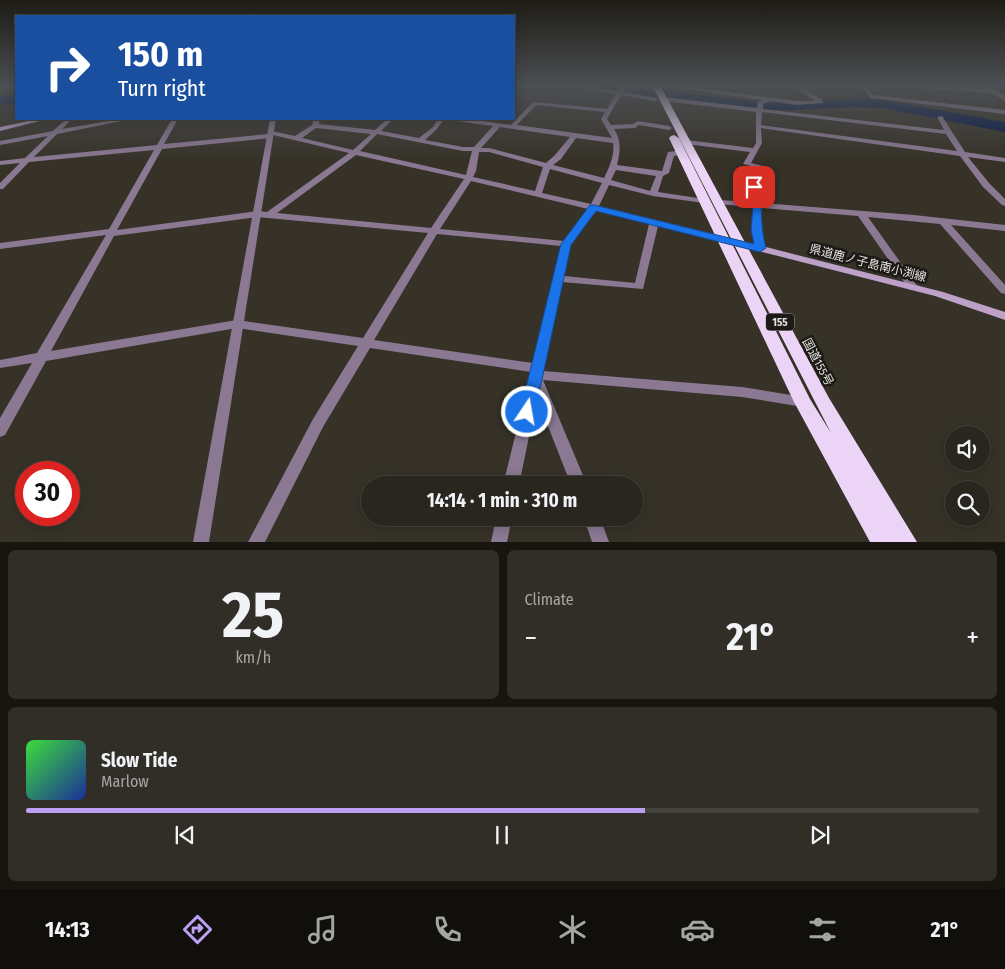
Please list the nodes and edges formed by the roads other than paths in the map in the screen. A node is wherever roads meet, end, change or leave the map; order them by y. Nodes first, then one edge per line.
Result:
1 (528, 110) edge
2 (602, 110) edge
3 (663, 110) edge
4 (666, 110) edge
5 (760, 110) edge
6 (785, 110) edge
7 (991, 110) edge
8 (608, 111) joint
9 (1005, 112) edge
10 (940, 116) dead end
11 (40, 120) edge
12 (68, 120) edge
13 (124, 120) edge
14 (175, 120) edge
15 (273, 120) edge
16 (389, 120) edge
17 (439, 120) edge
18 (463, 120) edge
19 (316, 122) edge
20 (498, 125) junction
21 (513, 126) junction
22 (758, 126) junction
23 (611, 127) junction
24 (0, 128) edge
25 (668, 128) junction
26 (375, 132) junction
27 (948, 132) junction
28 (54, 133) junction
29 (270, 135) junction
30 (575, 135) junction
31 (296, 139) junction
32 (421, 140) junction
33 (616, 141) junction
34 (0, 143) edge
35 (160, 147) junction
36 (684, 147) junction
37 (476, 149) junction
38 (754, 150) junction
39 (354, 153) junction
40 (964, 154) junction
41 (26, 160) junction
42 (1005, 160) edge
43 (0, 163) edge
44 (547, 166) junction
45 (613, 167) junction
46 (660, 174) junction
47 (468, 179) junction
48 (606, 182) junction
49 (0, 187) edge
50 (538, 194) junction
51 (653, 194) junction
52 (711, 202) junction
53 (1005, 203) edge
54 (758, 206) junction
55 (594, 208) junction
56 (263, 214) junction
57 (862, 215) junction
58 (942, 221) junction
59 (654, 222) junction
60 (1005, 228) edge
61 (434, 231) junction
62 (111, 233) junction
63 (723, 239) junction
64 (739, 243) junction
65 (566, 244) junction
66 (0, 246) edge
67 (760, 248) junction
68 (558, 279) junction
69 (913, 288) junction
70 (1005, 291) edge
71 (1005, 316) edge
72 (237, 324) junction
73 (367, 343) junction
74 (41, 357) junction
75 (0, 364) edge
76 (536, 372) junction
77 (803, 402) junction
78 (0, 431) edge
79 (513, 476) edge
80 (576, 476) edge
81 (502, 526) edge
82 (595, 526) edge
83 (202, 542) edge
84 (256, 542) edge
85 (498, 542) edge
86 (601, 542) edge
87 (883, 542) edge
88 (906, 542) edge

1 - 21 street
2 - 8 street
3 - 25 highway, 国道155号 / 155
4 - 36 highway, 国道155号 / 155
5 - 22 street
6 - 27 street
7 - 9 street
8 - 23 street
10 - 27 street
11 - 24 main road
12 - 28 street
13 - 28 street
14 - 35 street
15 - 29 street
16 - 26 street
17 - 32 street
18 - 20 street
19 - 26 street
19 - 31 street
20 - 21 street
20 - 37 street
21 - 30 street
22 - 38 street
22 - 40 street
23 - 25 street
23 - 33 street
25 - 36 highway, 国道155号 / 155
26 - 32 street
26 - 39 street
27 - 40 street
28 - 34 street
28 - 41 street
29 - 31 street
29 - 35 street
29 - 56 street
30 - 33 street
30 - 44 street
31 - 39 street
32 - 37 street
33 - 45 street
35 - 41 street
35 - 62 street
36 - 38 street
36 - 46 street
36 - 52 highway, 国道155号 / 155
37 - 44 street
37 - 47 street
38 - 54 street
39 - 47 street
39 - 56 street
40 - 42 street
40 - 53 street
41 - 43 street
41 - 49 street
44 - 48 street
44 - 50 street
45 - 46 street
45 - 48 street
46 - 51 street
47 - 50 street
47 - 61 street
48 - 51 street
48 - 55 street
50 - 55 street
51 - 52 street
52 - 54 street
52 - 63 highway, 国道155号 / 155
52 - 64 highway, 国道155号 / 155
54 - 57 street
54 - 67 street
55 - 59 street
55 - 65 street
56 - 61 street
56 - 62 street
56 - 72 street
57 - 58 street
57 - 69 street
58 - 60 street
58 - 70 street
59 - 63 street
59 - 68 street
61 - 65 street
61 - 73 street
62 - 66 street
62 - 74 street
63 - 64 main road, 県道鹿ノ子島南小渕線
63 - 77 highway, 国道155号 / 155
64 - 67 main road, 県道鹿ノ子島南小渕線
64 - 88 highway, 国道155号 / 155
65 - 68 street
67 - 69 main road, 県道鹿ノ子島南小渕線
68 - 76 street
69 - 71 main road, 県道鹿ノ子島南小渕線
72 - 73 street
72 - 74 street
72 - 83 street
73 - 76 street
73 - 84 street
74 - 75 street
74 - 78 street
76 - 77 street
76 - 79 street
76 - 80 street
77 - 87 highway, 国道155号 / 155
81 - 85 street
82 - 86 street

